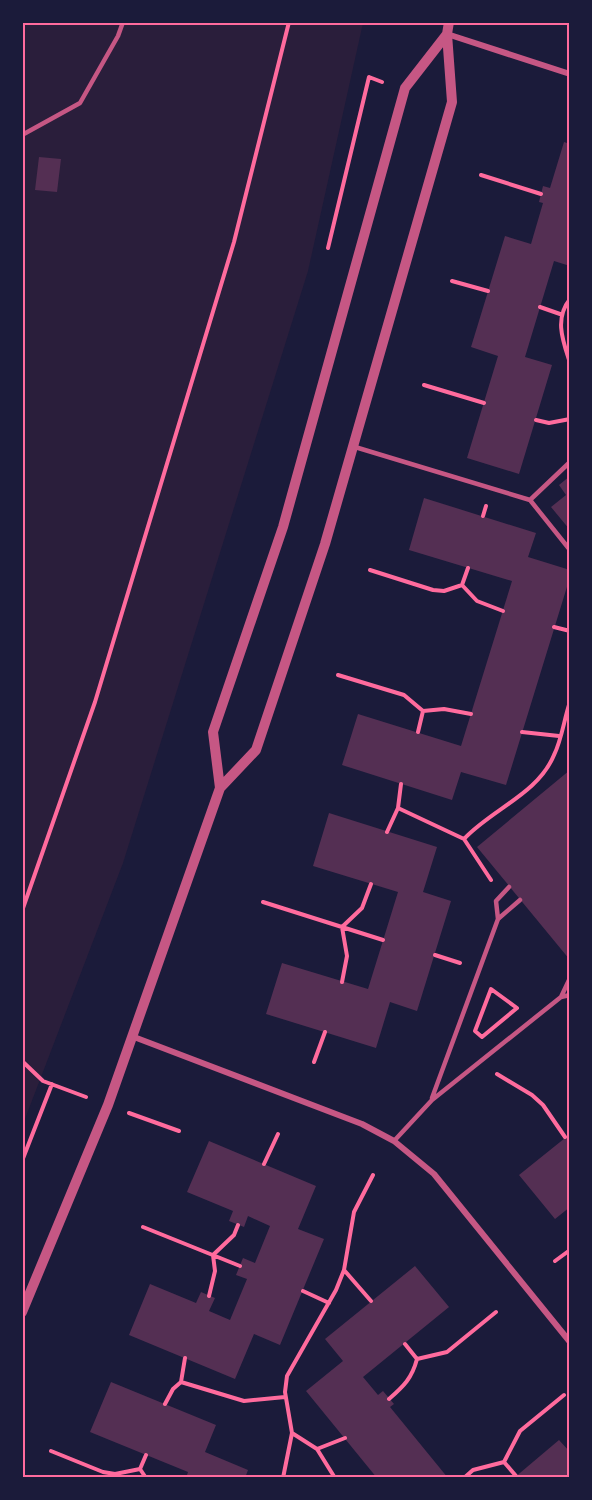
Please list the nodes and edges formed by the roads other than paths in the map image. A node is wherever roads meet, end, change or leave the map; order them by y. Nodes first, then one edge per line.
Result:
1 (123, 22) edge
2 (449, 22) edge
3 (447, 34) junction
4 (570, 74) edge
5 (22, 135) edge
6 (353, 446) junction
7 (570, 462) edge
8 (530, 500) junction
9 (570, 550) edge
10 (220, 788) junction
11 (509, 887) dead end
12 (520, 900) dead end
13 (498, 919) junction
14 (570, 978) edge
15 (570, 995) edge
16 (561, 997) junction
17 (134, 1037) junction
18 (432, 1100) junction
19 (394, 1141) junction
20 (22, 1312) edge
21 (570, 1342) edge

1 - 5 lane
2 - 3 street
3 - 4 street
3 - 6 street
3 - 10 street
6 - 8 lane
6 - 10 street
7 - 8 lane
8 - 9 lane
10 - 17 street
11 - 13 lane
12 - 13 lane
13 - 18 lane
14 - 16 lane
15 - 16 lane
16 - 18 lane
17 - 19 street
17 - 20 street
18 - 19 lane
19 - 21 street

